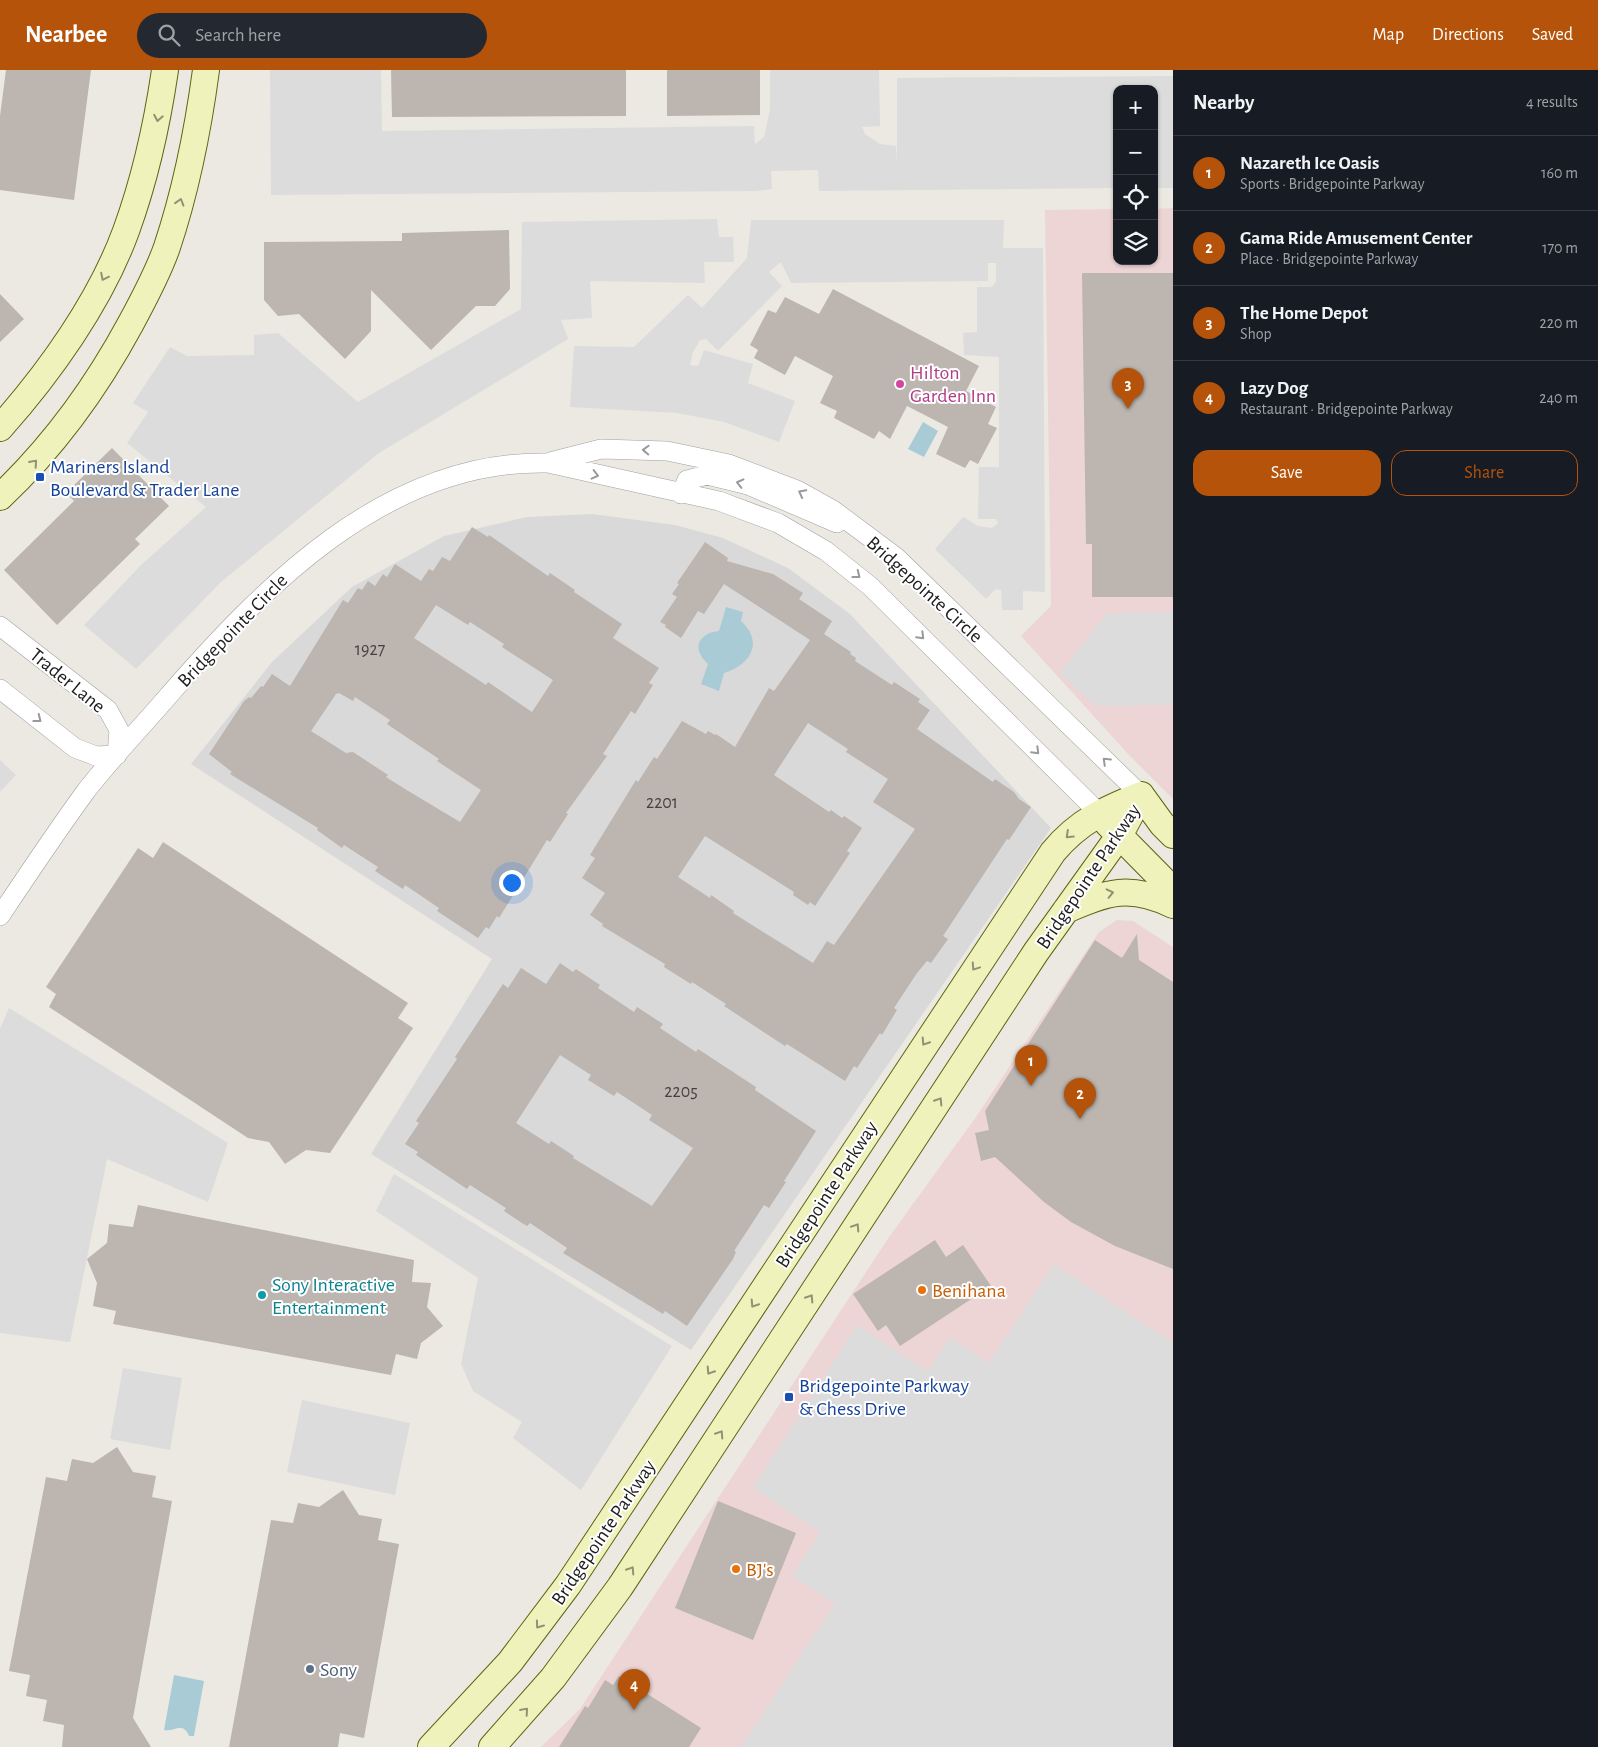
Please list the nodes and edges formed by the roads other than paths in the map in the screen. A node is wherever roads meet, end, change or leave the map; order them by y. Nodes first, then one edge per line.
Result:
1 (165, 70) edge
2 (206, 70) edge
3 (0, 428) edge
4 (548, 463) junction
5 (681, 494) junction
6 (0, 498) edge
7 (867, 534) junction
8 (0, 626) edge
9 (0, 689) edge
10 (117, 755) junction
11 (1141, 795) junction
12 (1098, 812) junction
13 (1173, 835) edge
14 (1119, 836) junction
15 (1173, 890) edge
16 (1173, 904) edge
17 (1065, 911) junction
18 (0, 916) edge
19 (431, 1747) edge
20 (492, 1747) edge

1 -> 3 main road
6 -> 2 main road
4 -> 5 street, Bridgepointe Circle
7 -> 4 street, Bridgepointe Circle
4 - 10 street, Bridgepointe Circle
7 -> 5 street
5 -> 12 street, Bridgepointe Circle
11 -> 7 street, Bridgepointe Circle
8 - 10 street, Trader Lane
9 -> 10 street
10 - 18 street, Bridgepointe Circle
11 - 12 main road, Bridgepointe Parkway
11 - 13 main road
11 - 14 main road, Bridgepointe Parkway
12 - 14 main road, Bridgepointe Circle
12 -> 19 main road, Bridgepointe Parkway
14 - 15 main road, Bridgepointe Circle
14 - 17 main road, Bridgepointe Parkway
17 -> 16 main road
20 -> 17 main road, Bridgepointe Parkway

